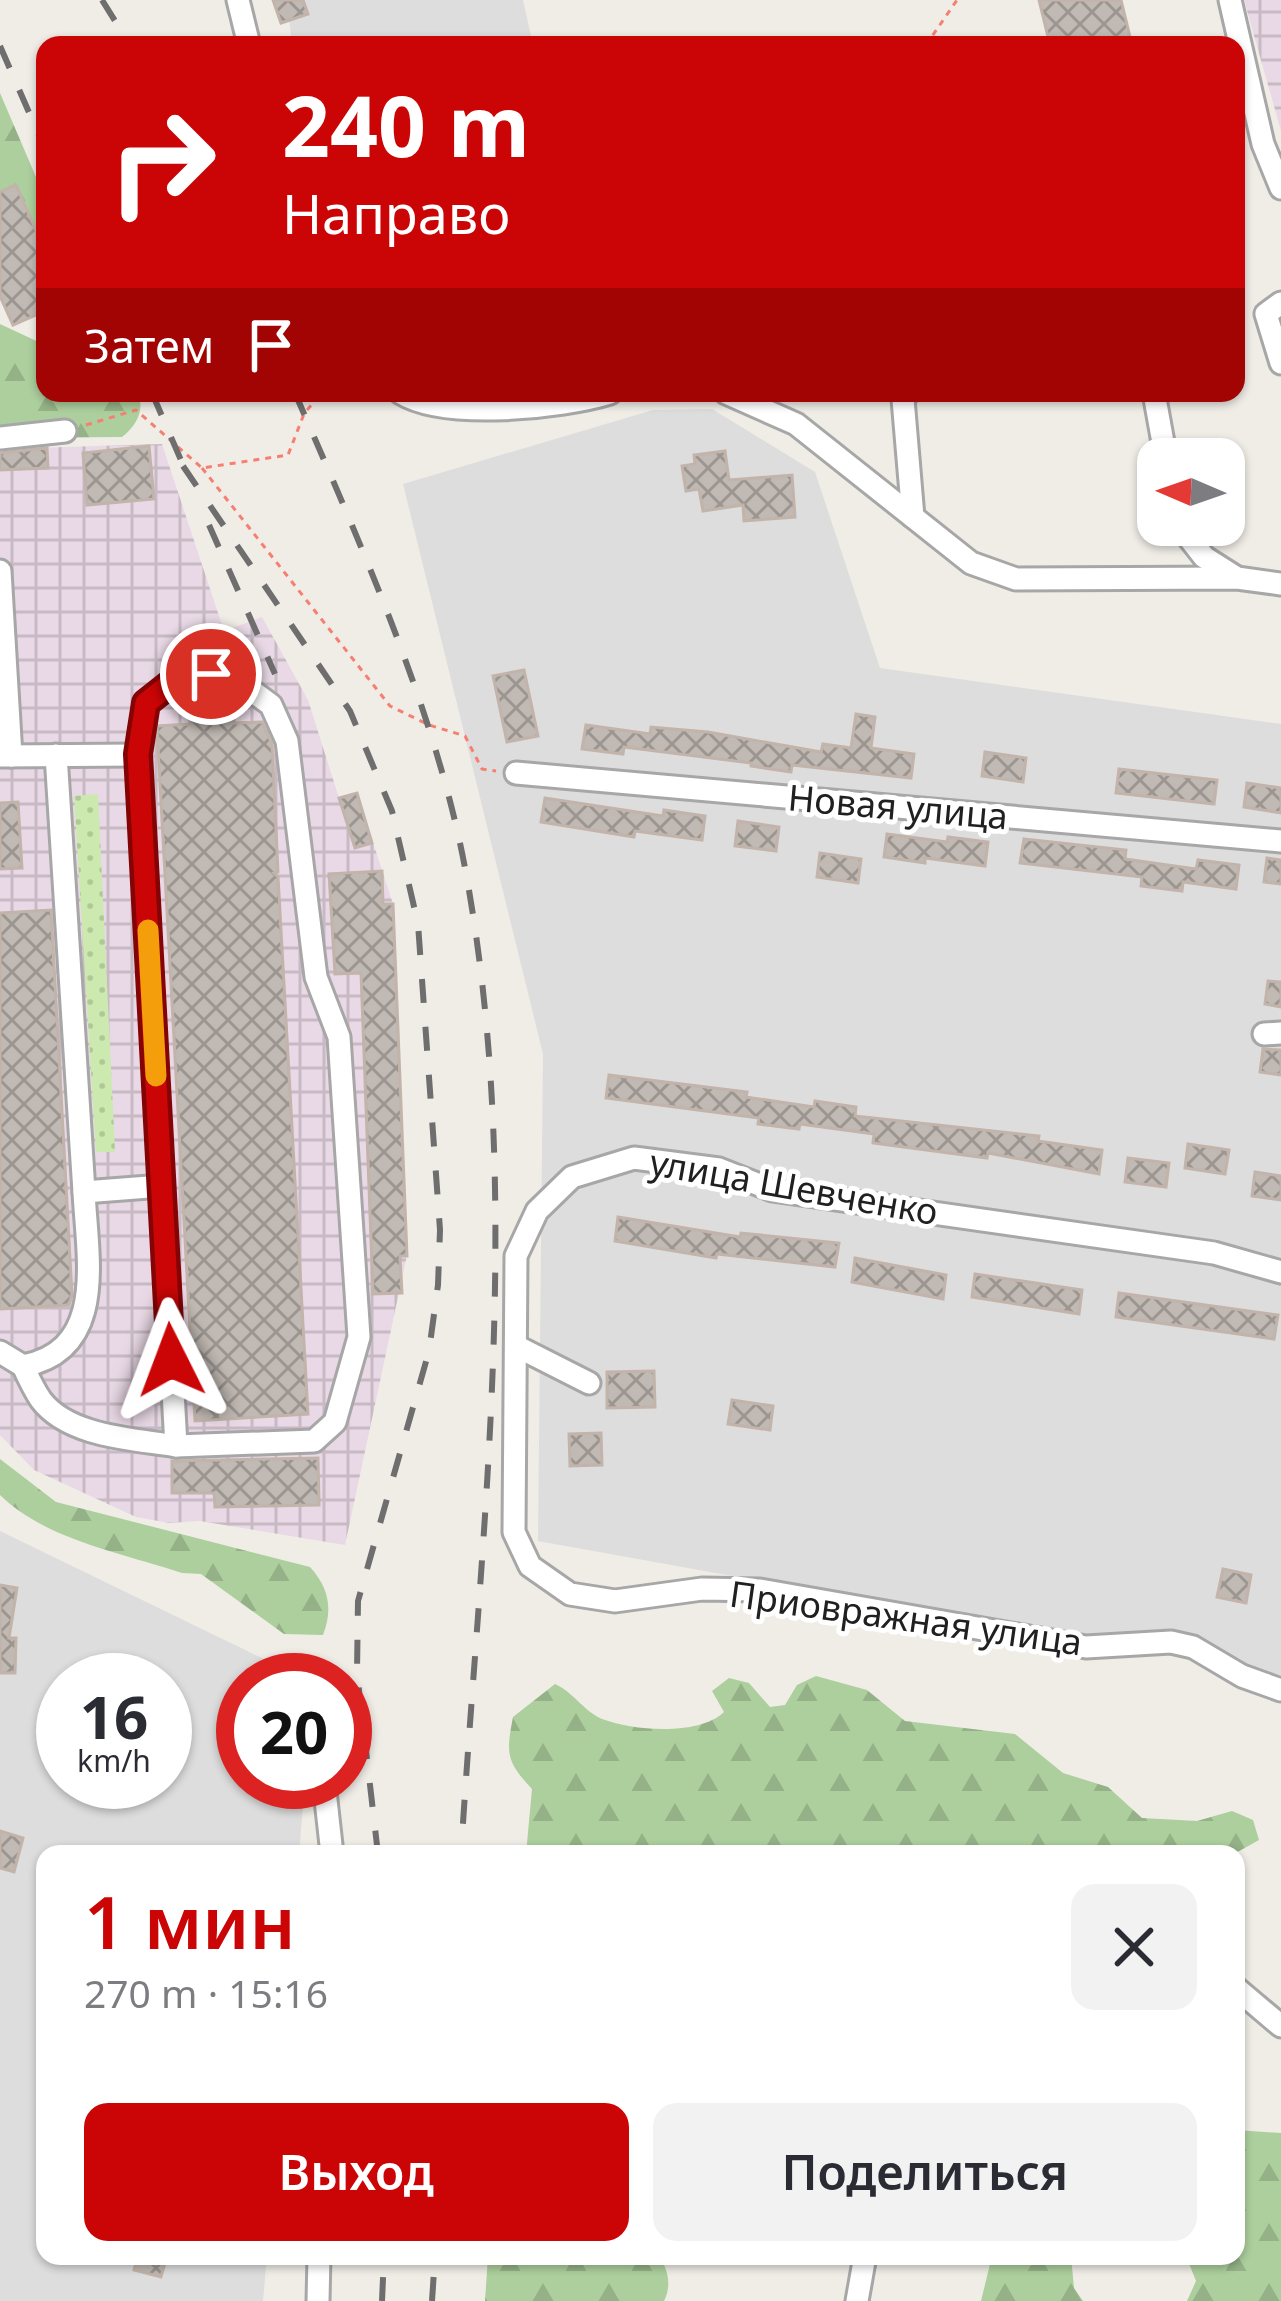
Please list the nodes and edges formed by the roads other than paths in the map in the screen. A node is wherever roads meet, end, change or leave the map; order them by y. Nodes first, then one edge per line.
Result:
1 (238, 0) edge
2 (1230, 0) edge
3 (247, 36) edge
4 (1238, 36) edge
5 (1245, 65) edge
6 (1281, 188) edge
7 (1281, 304) edge
8 (1281, 363) edge
9 (436, 402) edge
10 (559, 402) edge
11 (746, 402) edge
12 (903, 402) edge
13 (1156, 402) edge
14 (65, 431) road end
15 (0, 438) edge
16 (1162, 438) edge
17 (913, 518) junction
18 (1195, 546) edge
19 (0, 571) edge
20 (1237, 578) junction
21 (1281, 584) edge
22 (138, 754) junction
23 (56, 755) junction
24 (5, 756) edge
25 (516, 773) road end
26 (1281, 841) edge
27 (162, 1186) junction
28 (84, 1192) junction
29 (1281, 1272) edge
30 (516, 1346) junction
31 (0, 1352) edge
32 (22, 1366) junction
33 (590, 1383) dead end
34 (176, 1446) junction
35 (530, 1566) joint
36 (1281, 1690) edge
37 (327, 1809) edge
38 (331, 1845) edge
39 (1245, 1996) edge
40 (1281, 2026) edge
41 (319, 2265) edge
42 (864, 2265) edge
43 (318, 2301) edge
44 (857, 2301) edge

1 - 3 street
2 - 4 street
5 - 6 street
7 - 8 street
9 - 10 street
11 - 17 street
12 - 17 street
13 - 16 street
14 - 15 street
17 - 20 street
18 - 20 street
19 - 24 street
20 - 21 street
22 - 23 street
22 - 27 street
22 - 34 street
23 - 24 street
23 - 28 street
25 - 26 street, Новая улица
27 - 28 street
27 - 34 street
28 - 32 street
29 - 30 street, улица Шевченко
30 - 33 street
30 - 35 street, улица Шевченко
31 - 32 street
32 - 34 street
35 - 36 street, Приовражная улица
37 - 38 street
39 - 40 street
41 - 43 street
42 - 44 street

